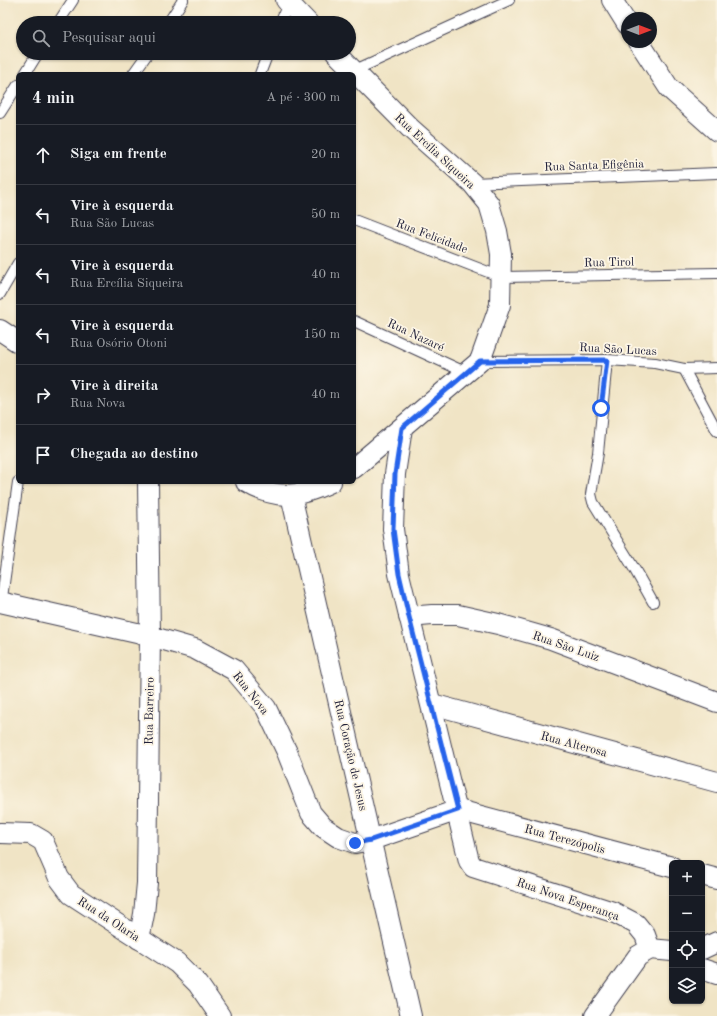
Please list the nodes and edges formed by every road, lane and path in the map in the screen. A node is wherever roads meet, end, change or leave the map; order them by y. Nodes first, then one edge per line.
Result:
1 (73, 0) edge
2 (183, 0) edge
3 (509, 0) edge
4 (612, 0) edge
5 (289, 1) edge
6 (621, 14) edge
7 (63, 16) edge
8 (173, 16) edge
9 (283, 16) edge
10 (302, 16) edge
11 (643, 48) edge
12 (34, 60) edge
13 (143, 60) edge
14 (265, 60) edge
15 (343, 60) edge
16 (354, 71) joint
17 (26, 72) edge
18 (134, 72) edge
19 (261, 72) edge
20 (356, 73) edge
21 (16, 88) edge
22 (0, 112) edge
23 (717, 131) edge
24 (717, 173) edge
25 (472, 183) junction
26 (356, 221) edge
27 (16, 266) edge
28 (717, 273) edge
29 (501, 277) junction
30 (0, 294) edge
31 (356, 322) edge
32 (0, 330) edge
33 (16, 341) edge
34 (607, 360) junction
35 (474, 367) junction
36 (717, 368) edge
37 (684, 369) junction
38 (402, 428) junction
39 (717, 431) edge
40 (356, 466) edge
41 (18, 484) edge
42 (148, 484) edge
43 (250, 484) edge
44 (326, 484) edge
45 (270, 488) edge
46 (291, 495) junction
47 (653, 602) dead end
48 (0, 605) edge
49 (409, 617) junction
50 (150, 636) junction
51 (717, 702) edge
52 (432, 704) junction
53 (717, 782) edge
54 (458, 810) junction
55 (0, 833) edge
56 (371, 840) junction
57 (669, 866) edge
58 (705, 876) edge
59 (717, 879) edge
60 (138, 939) junction
61 (717, 942) edge
62 (705, 948) edge
63 (650, 949) junction
64 (669, 951) edge
65 (705, 970) edge
66 (717, 974) edge
67 (220, 1016) edge
68 (411, 1016) edge
69 (595, 1016) edge

1 - 7 lane
2 - 8 lane
3 - 16 lane
4 - 6 street
5 - 9 lane
5 - 10 street
11 - 23 street
12 - 17 lane
13 - 18 lane
14 - 19 lane
15 - 16 street, Rua Ercília Siqueira
20 - 25 street, Rua Ercília Siqueira
21 - 22 lane
24 - 25 lane, Rua Santa Efigênia
25 - 29 street, Rua Ercília Siqueira
26 - 29 lane, Rua Felicidade
27 - 30 lane
28 - 29 lane, Rua Tirol
29 - 35 street, Rua Ercília Siqueira
31 - 35 lane, Rua Nazaré
32 - 33 street
34 - 35 lane, Rua São Lucas
34 - 37 lane, Rua São Lucas
34 - 47 lane
35 - 38 street, Rua Ercília Siqueira
36 - 37 lane, Rua São Lucas
37 - 39 lane
38 - 40 street, Rua Ercília Siqueira
38 - 49 street
41 - 48 lane
42 - 50 street, Rua Barreiro
43 - 45 street
44 - 46 street
45 - 46 street
46 - 56 street, Rua Coração de Jesus
48 - 50 street, Rua Nova
49 - 51 street, Rua São Luiz
49 - 52 street
50 - 56 street, Rua Nova
50 - 60 street, Rua Barreiro
52 - 53 street, Rua Alterosa
52 - 54 street
54 - 56 street, Rua Nova
54 - 57 street, Rua Terezópolis
54 - 63 street, Rua Nova Esperança
55 - 60 street, Rua da Olaria
56 - 68 street, Rua Coração de Jesus
58 - 59 street
60 - 67 street, Rua da Olaria
61 - 62 street
63 - 64 street
63 - 69 street
65 - 66 street

